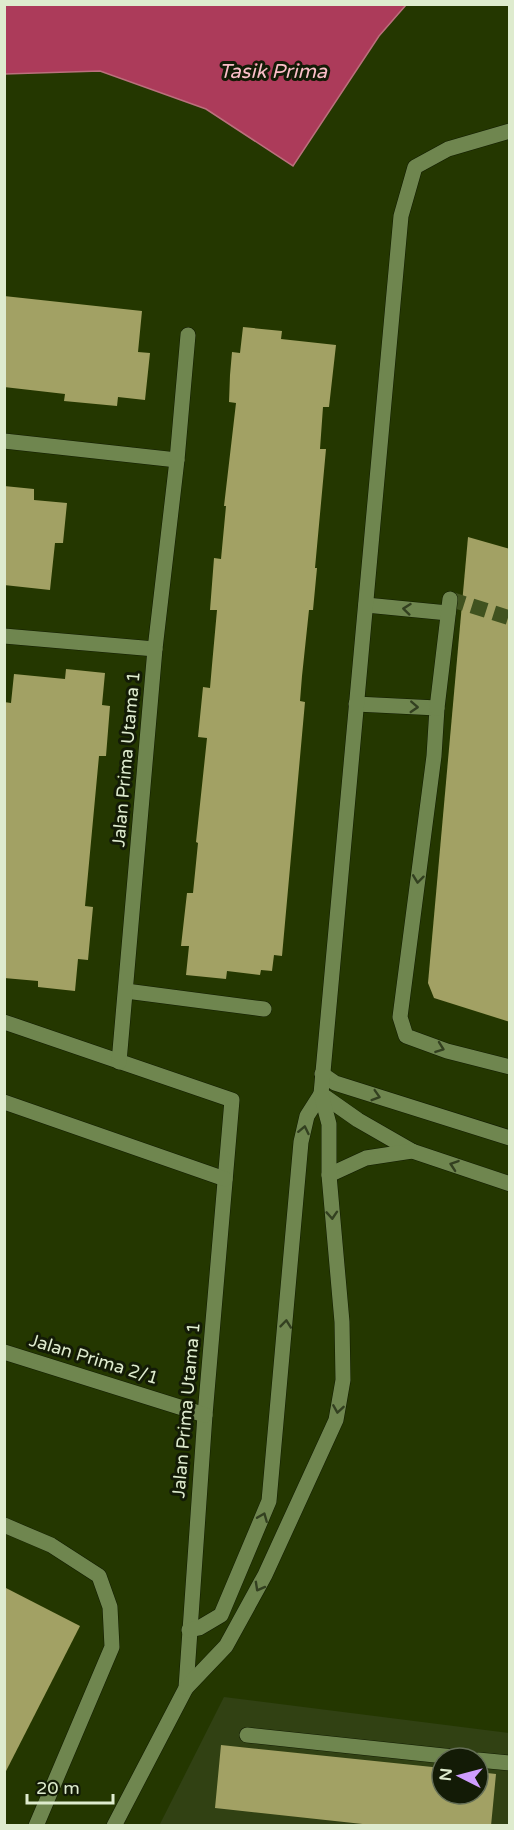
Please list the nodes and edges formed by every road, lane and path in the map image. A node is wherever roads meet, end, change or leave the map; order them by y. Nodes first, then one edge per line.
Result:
1 (510, 132) edge
2 (189, 335) dead end
3 (4, 441) edge
4 (177, 460) junction
5 (366, 604) junction
6 (4, 636) edge
7 (156, 649) junction
8 (356, 704) junction
9 (437, 708) junction
10 (126, 991) junction
11 (264, 1009) dead end
12 (4, 1022) edge
13 (119, 1062) junction
14 (510, 1067) edge
15 (322, 1074) junction
16 (321, 1094) junction
17 (4, 1102) edge
18 (510, 1138) edge
19 (412, 1151) junction
20 (329, 1175) junction
21 (225, 1179) junction
22 (510, 1184) edge
23 (4, 1352) edge
24 (206, 1415) junction
25 (4, 1525) edge
26 (189, 1630) junction
27 (186, 1688) junction
28 (247, 1735) dead end
29 (430, 1754) edge
30 (490, 1761) edge
31 (510, 1763) edge
32 (36, 1826) edge
33 (114, 1826) edge

1 - 5 street
2 - 4 street, Jalan Prima Utama 1
3 - 4 street
4 - 7 street, Jalan Prima Utama 1
5 - 8 street
9 -> 5 street
6 - 7 street
7 - 10 street, Jalan Prima Utama 1
8 -> 9 street
8 - 15 street
9 -> 14 street
10 - 11 street
10 - 13 street, Jalan Prima Utama 1
12 - 13 street, Jalan Prima Utama 1
13 - 21 street, Jalan Prima Utama 1
15 - 16 street
15 -> 18 street
16 - 19 street
16 - 20 street
26 -> 16 street
17 - 21 street
19 - 20 street
22 -> 19 street
20 -> 27 street
21 - 24 street, Jalan Prima Utama 1
23 - 24 street, Jalan Prima 2/1
24 - 26 street, Jalan Prima Utama 1
25 - 32 street
26 - 27 street, Jalan Prima Utama 1
27 - 33 street, Jalan Prima Utama 1
28 - 29 street
30 - 31 street

